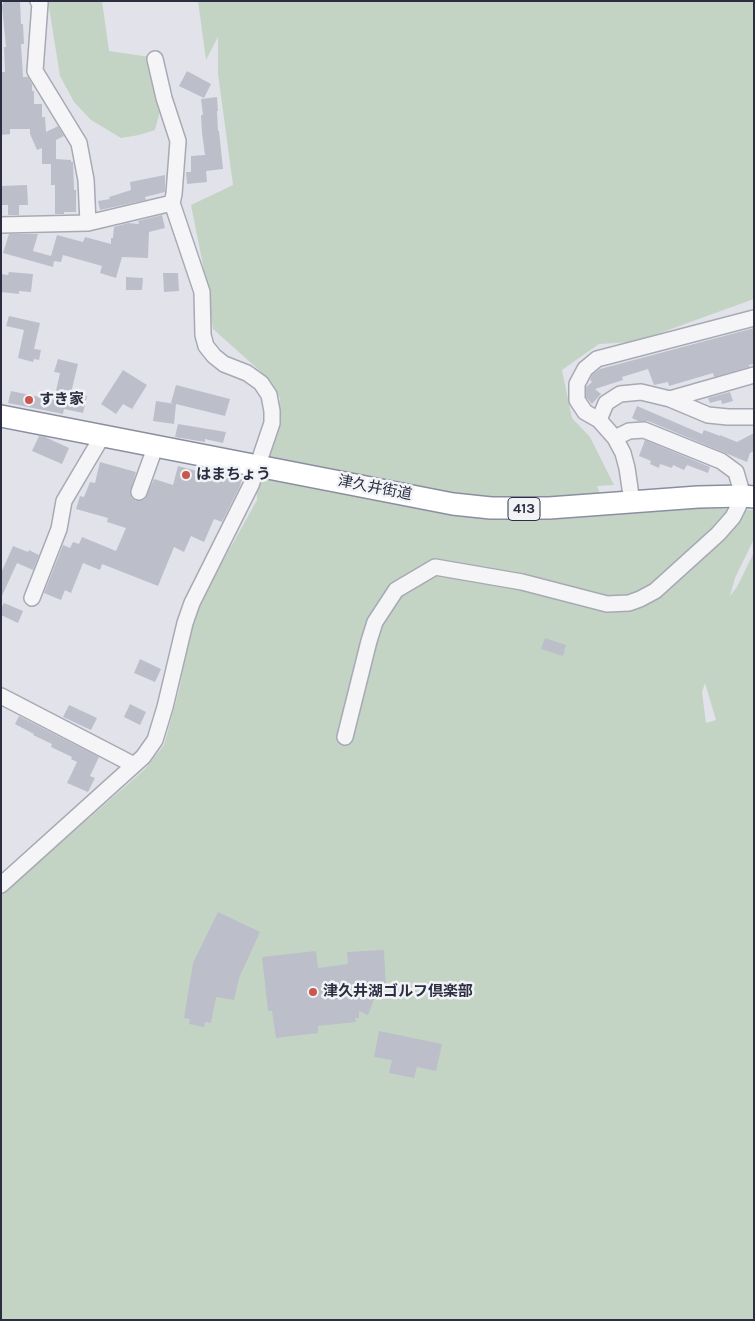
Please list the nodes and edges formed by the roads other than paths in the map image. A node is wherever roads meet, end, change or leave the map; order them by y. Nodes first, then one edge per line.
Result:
1 (38, 1) edge
2 (155, 59) dead end
3 (172, 203) junction
4 (88, 223) junction
5 (1, 225) edge
6 (754, 318) edge
7 (754, 376) edge
8 (670, 399) junction
9 (1, 416) edge
10 (754, 417) edge
11 (599, 420) junction
12 (104, 435) junction
13 (615, 438) junction
14 (156, 445) junction
15 (258, 465) junction
16 (139, 492) dead end
17 (749, 497) edge
18 (632, 502) junction
19 (32, 598) dead end
20 (1, 696) edge
21 (344, 737) dead end
22 (134, 766) junction
23 (1, 886) edge

1 - 4 street
2 - 3 street
3 - 4 street
3 - 15 street
4 - 5 street
6 - 11 street
7 - 8 street
8 - 10 street
8 - 11 street
9 - 12 highway, 津久井街道 / 413
11 - 13 street
12 - 14 highway, 津久井街道 / 413
12 - 19 street
13 - 17 street
13 - 18 street
14 - 15 highway, 津久井街道 / 413
14 - 16 street
15 - 18 highway, 津久井街道 / 413
15 - 22 street
17 - 18 highway, 津久井街道 / 413
17 - 21 street
20 - 22 street
22 - 23 street

